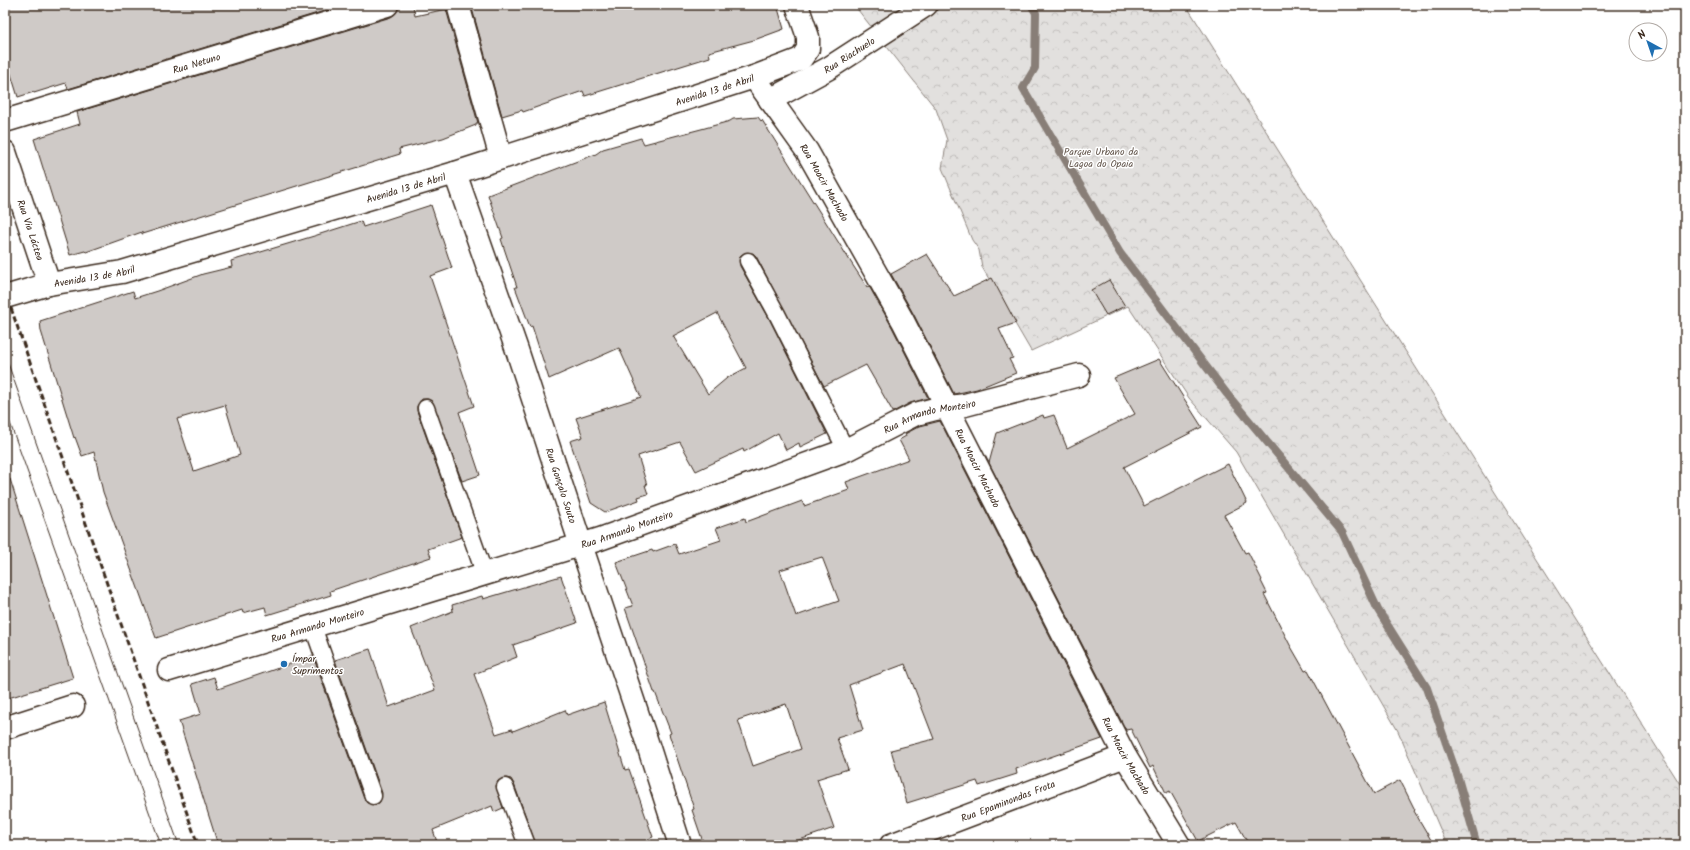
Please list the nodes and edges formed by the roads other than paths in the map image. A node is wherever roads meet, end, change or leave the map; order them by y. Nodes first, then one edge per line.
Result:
1 (387, 5) edge
2 (458, 5) edge
3 (797, 5) edge
4 (926, 5) edge
5 (754, 77) junction
6 (770, 100) junction
7 (5, 121) edge
8 (5, 152) edge
9 (502, 158) junction
10 (455, 173) junction
11 (748, 261) dead end
12 (49, 284) junction
13 (5, 297) edge
14 (1079, 375) dead end
15 (948, 407) junction
16 (426, 408) dead end
17 (846, 450) junction
18 (580, 545) junction
19 (485, 575) junction
20 (313, 627) junction
21 (169, 670) dead end
22 (73, 706) dead end
23 (5, 728) edge
24 (1125, 756) junction
25 (505, 787) dead end
26 (373, 796) dead end
27 (527, 845) edge
28 (680, 845) edge
29 (891, 845) edge
30 (1179, 845) edge

1 - 7 street, Rua Netuno
2 - 9 street
3 - 5 street, Avenida 13 de Abril
4 - 6 street, Rua Riachuelo
5 - 6 street, Rua Moacir Machado
5 - 9 street, Avenida 13 de Abril
6 - 15 street, Rua Moacir Machado
8 - 12 street, Rua Via Láctea
9 - 10 street, Avenida 13 de Abril
10 - 12 street, Avenida 13 de Abril
10 - 18 street, Rua Gonçalo Souto
11 - 17 lane
12 - 13 street, Avenida 13 de Abril
14 - 15 street, Rua Armando Monteiro
15 - 17 street, Rua Armando Monteiro
15 - 24 street, Rua Moacir Machado
16 - 19 lane
17 - 18 street, Rua Armando Monteiro
18 - 19 street, Rua Armando Monteiro
18 - 28 street, Rua Gonçalo Souto
19 - 20 street, Rua Armando Monteiro
20 - 21 street, Rua Armando Monteiro
20 - 26 lane
22 - 23 street
24 - 29 street, Rua Epaminondas Frota
24 - 30 street, Rua Moacir Machado
25 - 27 lane

